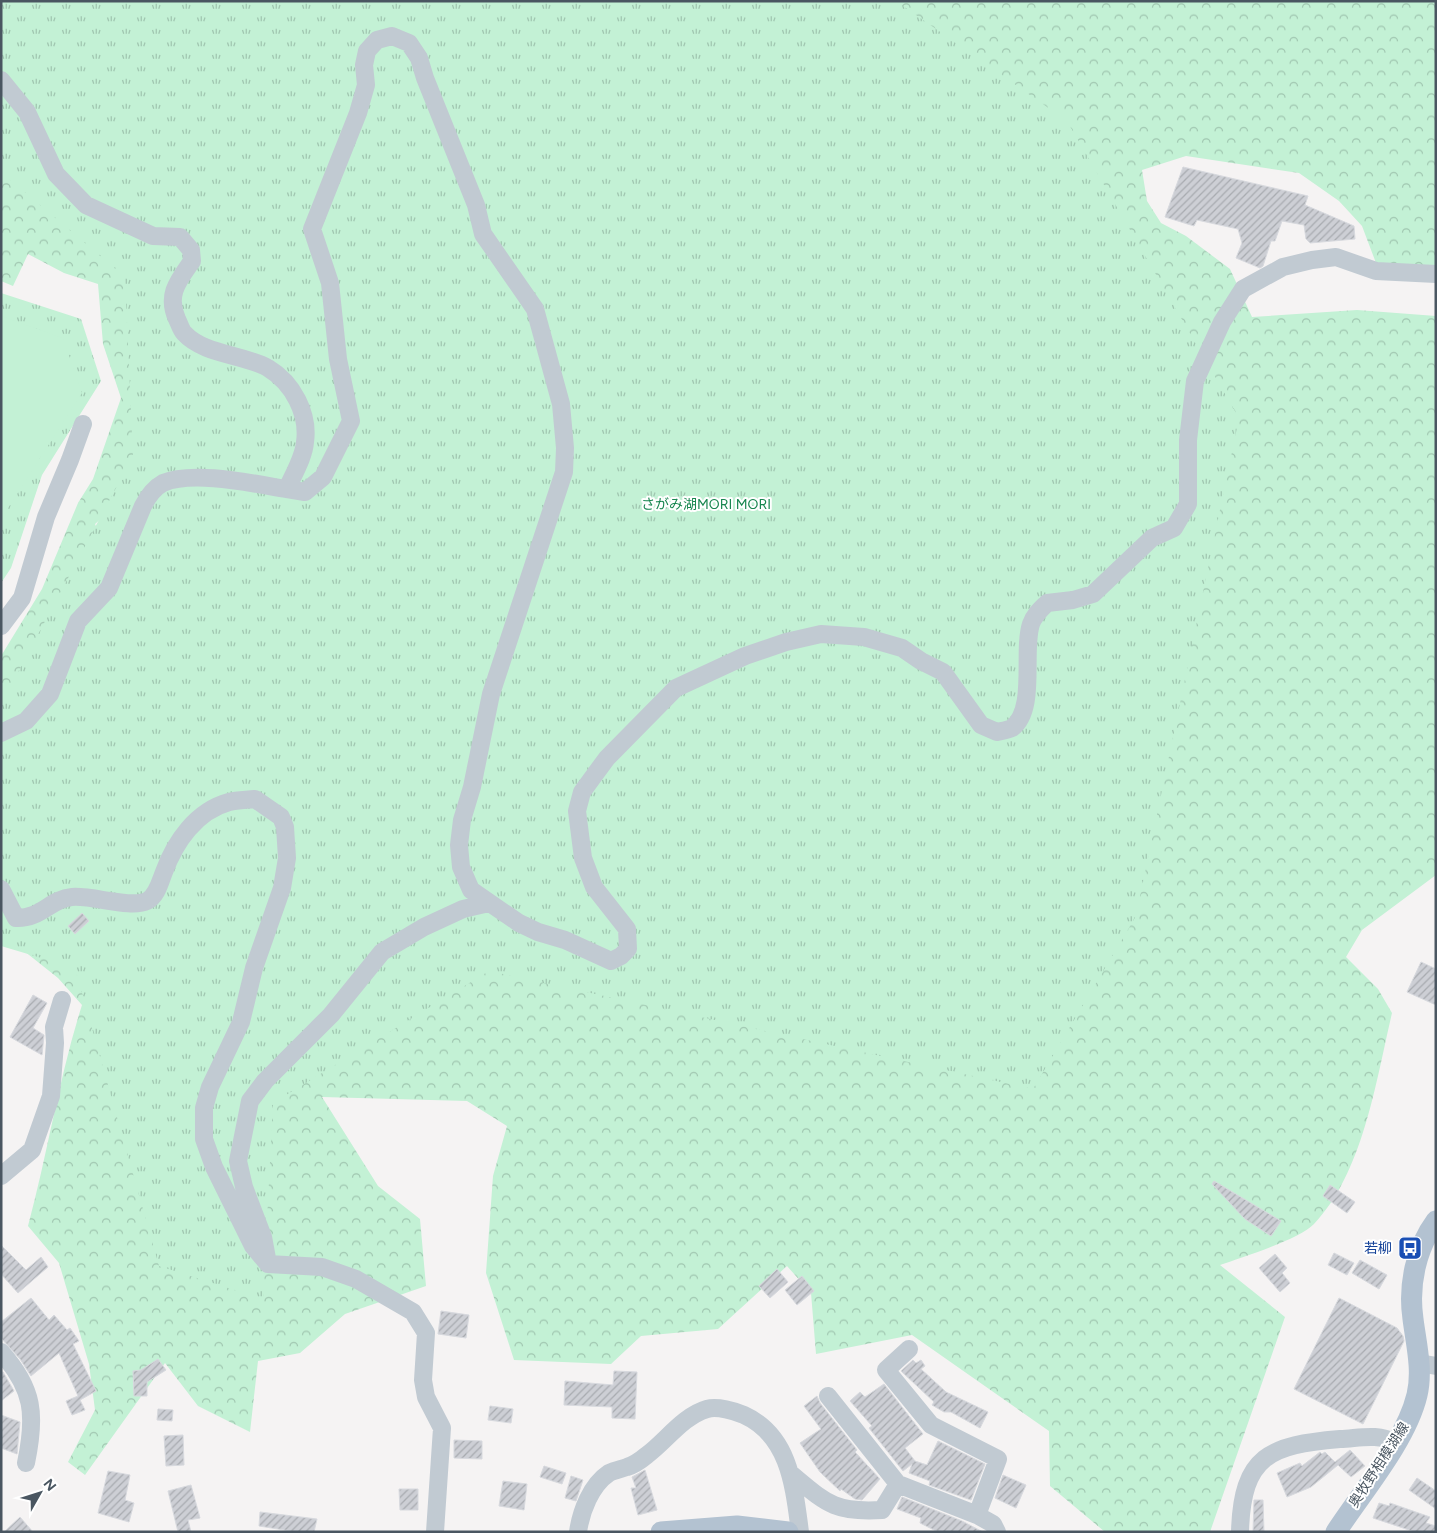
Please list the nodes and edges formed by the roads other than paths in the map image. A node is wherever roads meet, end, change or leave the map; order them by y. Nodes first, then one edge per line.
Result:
1 (1, 80) edge
2 (1436, 274) edge
3 (83, 424) dead end
4 (287, 488) junction
5 (1, 626) edge
6 (1, 734) edge
7 (1, 889) edge
8 (490, 903) junction
9 (62, 1000) dead end
10 (1, 1176) edge
11 (1436, 1221) edge
12 (268, 1264) junction
13 (909, 1348) dead end
14 (3, 1357) edge
15 (1427, 1364) edge
16 (828, 1396) dead end
17 (1396, 1442) junction
18 (26, 1462) dead end
19 (791, 1474) junction
20 (898, 1484) junction
21 (977, 1515) junction
22 (435, 1532) edge
23 (578, 1532) edge
24 (661, 1532) edge
25 (788, 1532) edge
26 (800, 1532) edge
27 (997, 1532) edge
28 (1240, 1532) edge
29 (1336, 1532) edge

1 - 4 street
2 - 8 street
3 - 5 street
4 - 6 street
4 - 8 street
7 - 12 street
8 - 12 street
9 - 10 street
11 - 15 main road, 奥牧野相模湖線
12 - 22 street
13 - 21 street
14 - 18 street
15 - 17 main road, 奥牧野相模湖線
16 - 20 street
17 - 28 street
17 - 29 main road, 奥牧野相模湖線
19 - 20 street
19 - 23 street
19 - 26 street
20 - 21 street
21 - 27 street
24 - 25 main road

